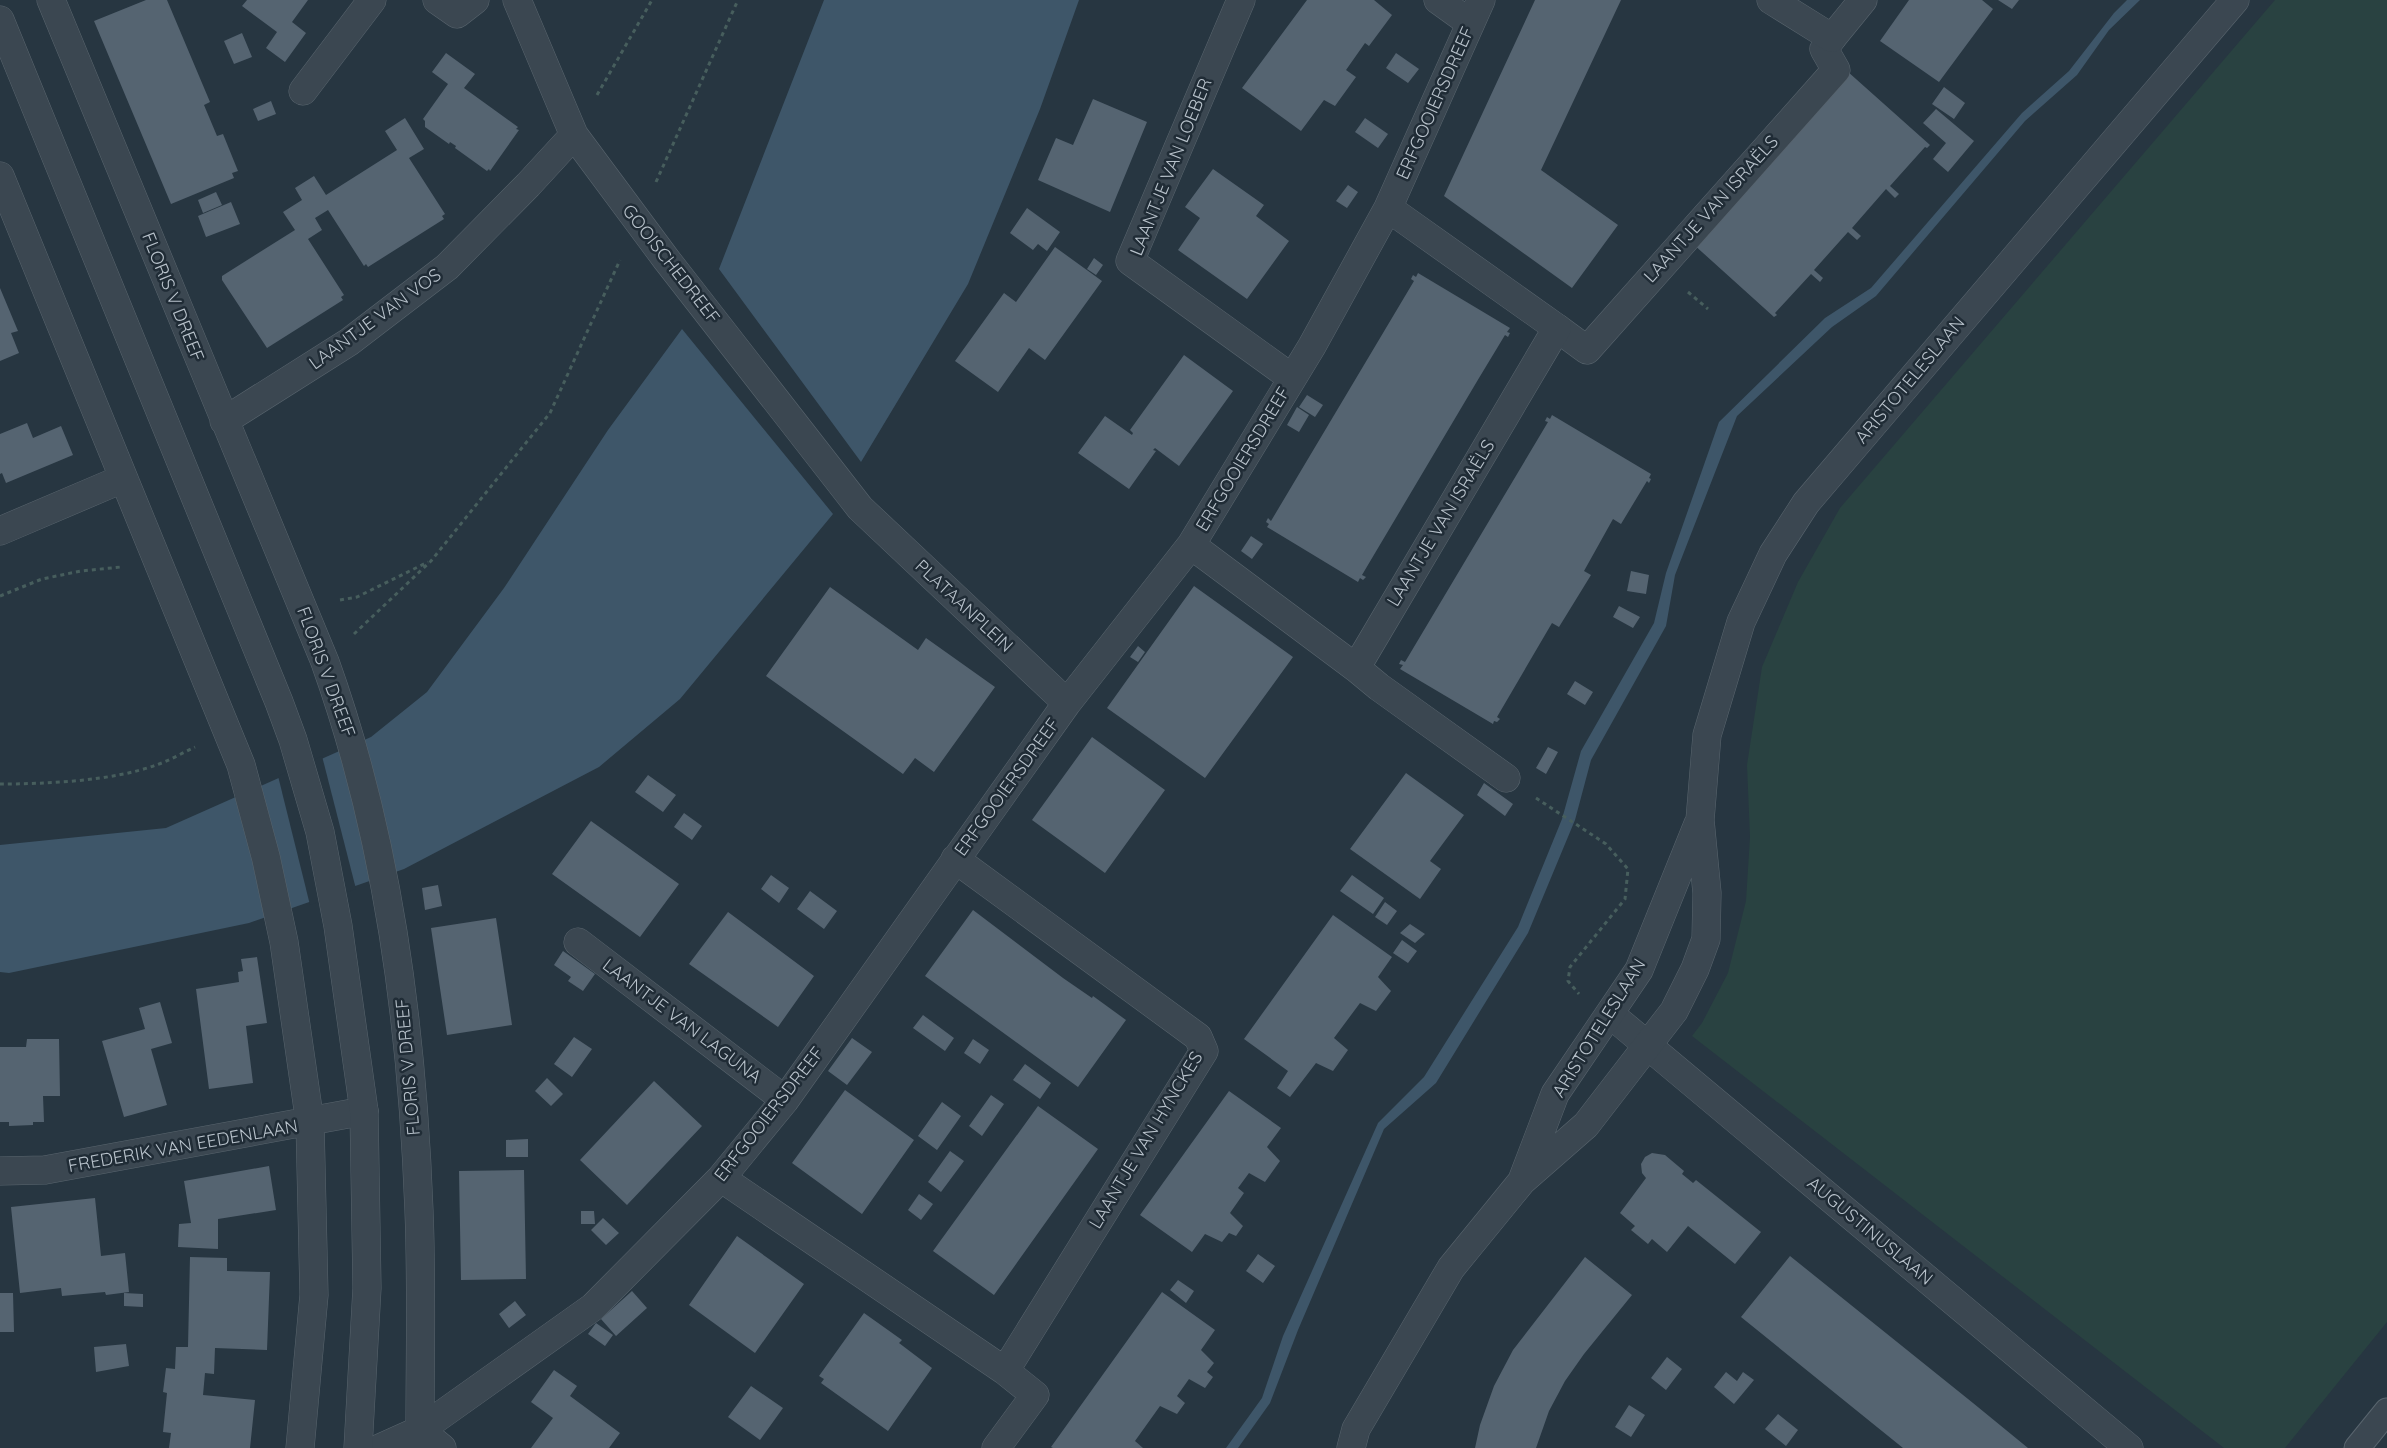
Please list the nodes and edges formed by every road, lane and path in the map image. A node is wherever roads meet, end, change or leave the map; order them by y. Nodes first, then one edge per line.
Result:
1 (51, 0) edge
2 (372, 0) edge
3 (437, 0) edge
4 (475, 0) edge
5 (516, 0) edge
6 (652, 0) edge
7 (738, 0) edge
8 (1241, 0) edge
9 (1438, 0) edge
10 (1771, 0) edge
11 (1862, 0) edge
12 (2235, 0) edge
13 (1476, 12) edge
14 (0, 20) edge
15 (1832, 38) junction
16 (304, 91) dead end
17 (574, 135) junction
18 (0, 176) edge
19 (1388, 208) junction
20 (638, 222) junction
21 (1557, 328) junction
22 (1292, 378) junction
23 (224, 421) junction
24 (122, 479) junction
25 (860, 508) joint
26 (0, 531) edge
27 (1191, 545) junction
28 (431, 561) junction
29 (162, 572) junction
30 (0, 596) edge
31 (301, 603) junction
32 (325, 662) junction
33 (1356, 668) junction
34 (1067, 703) junction
35 (227, 732) junction
36 (1506, 778) dead end
37 (0, 784) edge
38 (1547, 805) dead end
39 (1700, 820) junction
40 (955, 859) junction
41 (578, 942) dead end
42 (1610, 1014) junction
43 (1647, 1044) junction
44 (785, 1100) junction
45 (364, 1112) junction
46 (310, 1123) junction
47 (0, 1171) edge
48 (721, 1178) junction
49 (1522, 1181) junction
50 (1005, 1371) junction
51 (2387, 1412) edge
52 (418, 1439) edge
53 (300, 1448) edge
54 (358, 1448) edge
55 (380, 1448) edge
56 (442, 1448) edge
57 (996, 1448) edge
58 (1350, 1448) edge
59 (2129, 1448) edge
60 (2357, 1448) edge

1 - 23 street, FLORIS V DREEF
2 - 16 street
3 - 4 street
5 - 17 street, GOOISCHEDREEF
6 - 17 path
7 - 20 path
8 - 22 street, LAANTJE VAN LOEBER
9 - 13 street
10 - 15 street
11 - 15 street
12 - 39 street, ARISTOTELESLAAN
13 - 19 street, ERFGOOIERSDREEF
14 - 45 street
15 - 21 street, LAANTJE VAN ISRAËLS
17 - 20 street, GOOISCHEDREEF
17 - 23 street, LAANTJE VAN VOS
18 - 24 street
19 - 21 street, LAANTJE VAN ISRAËLS
19 - 22 street, ERFGOOIERSDREEF
20 - 25 street, GOOISCHEDREEF
20 - 28 path
21 - 33 street, LAANTJE VAN ISRAËLS
22 - 27 street, ERFGOOIERSDREEF
23 - 31 street, FLORIS V DREEF
24 - 26 street
24 - 29 street
25 - 34 street, PLATAANPLEIN
27 - 33 street
27 - 34 street, ERFGOOIERSDREEF
28 - 31 path
28 - 32 path
29 - 30 path
29 - 35 street
31 - 32 street, FLORIS V DREEF
32 - 52 street, FLORIS V DREEF
33 - 36 street
34 - 40 street, ERFGOOIERSDREEF
35 - 37 path
35 - 46 street
38 - 42 path
39 - 42 street, ARISTOTELESLAAN
39 - 43 street, ARISTOTELESLAAN
40 - 44 street, ERFGOOIERSDREEF
40 - 50 street, LAANTJE VAN HYNCKES
41 - 44 street, LAANTJE VAN LAGUNA
42 - 43 street, AUGUSTINUSLAAN
42 - 49 street, ARISTOTELESLAAN
43 - 49 street, ARISTOTELESLAAN
43 - 59 street, AUGUSTINUSLAAN
44 - 48 street, ERFGOOIERSDREEF
45 - 46 street, FREDERIK VAN EEDENLAAN
45 - 54 street
46 - 47 street, FREDERIK VAN EEDENLAAN
46 - 53 street
48 - 50 street
48 - 52 street, ERFGOOIERSDREEF
49 - 58 street, ARISTOTELESLAAN
50 - 57 street
51 - 60 lane
52 - 55 street, ERFGOOIERSDREEF
52 - 56 street

